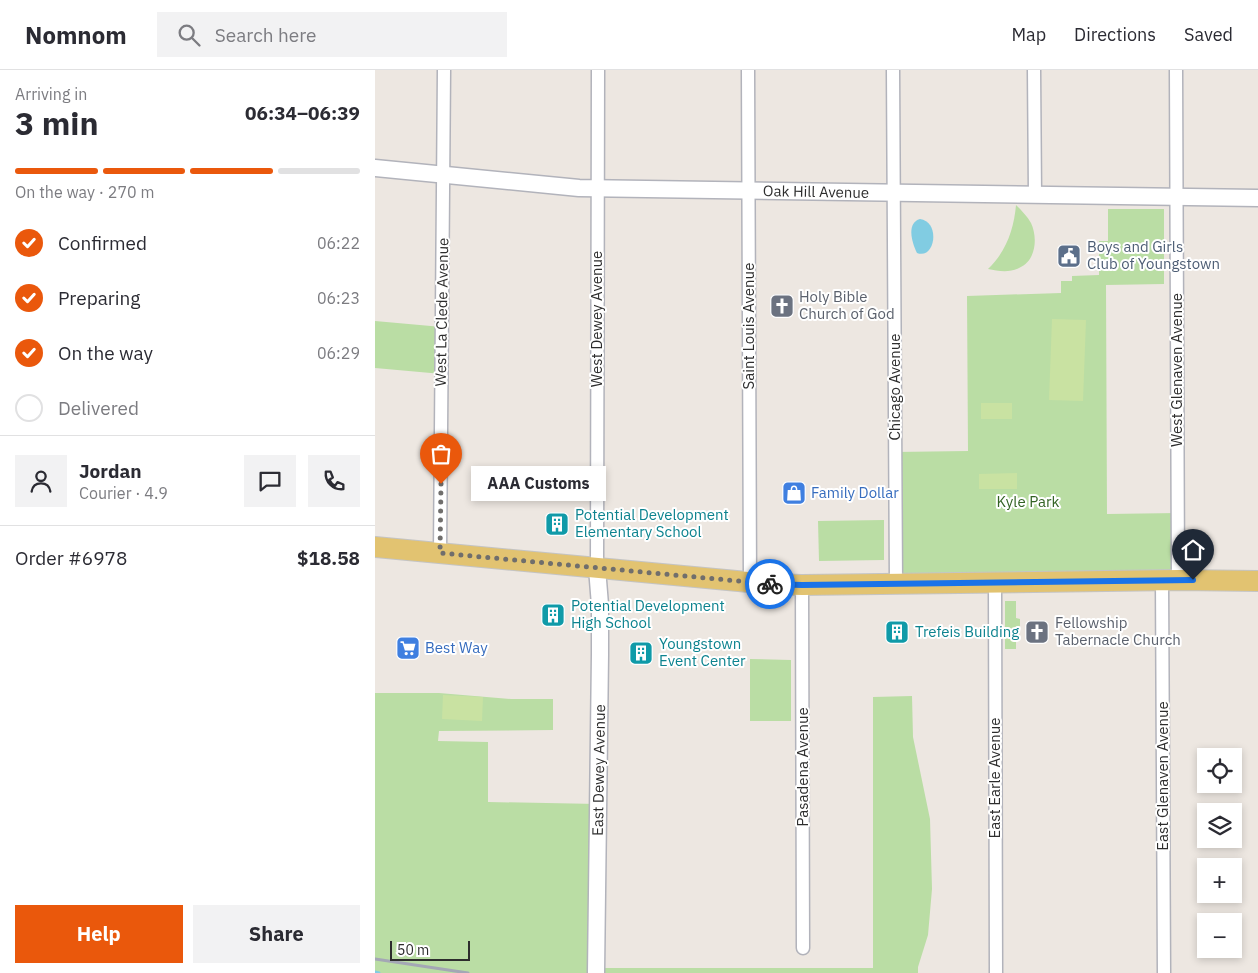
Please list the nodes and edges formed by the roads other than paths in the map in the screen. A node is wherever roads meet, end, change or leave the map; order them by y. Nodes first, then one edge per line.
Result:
1 (444, 70) edge
2 (598, 70) edge
3 (748, 70) edge
4 (893, 70) edge
5 (1034, 70) edge
6 (1176, 70) edge
7 (375, 168) edge
8 (443, 175) junction
9 (598, 188) junction
10 (749, 191) junction
11 (894, 193) junction
12 (1035, 195) junction
13 (1176, 197) junction
14 (1258, 198) edge
15 (375, 547) edge
16 (440, 553) junction
17 (597, 568) junction
18 (1170, 580) junction
19 (1258, 581) edge
20 (750, 582) junction
21 (995, 582) junction
22 (896, 584) junction
23 (802, 585) junction
24 (803, 948) dead end
25 (596, 971) edge
26 (996, 973) edge
27 (1164, 973) edge

1 - 8 street, West La Clede Avenue
2 - 9 street, West Dewey Avenue
3 - 10 street, Saint Louis Avenue
4 - 11 street, Chicago Avenue
5 - 12 street
6 - 13 street, West Glenaven Avenue
7 - 8 street, Oak Hill Avenue
8 - 9 street, Oak Hill Avenue
8 - 16 street, West La Clede Avenue
9 - 10 street, Oak Hill Avenue
9 - 17 street, West Dewey Avenue
10 - 11 street, Oak Hill Avenue
10 - 20 street, Saint Louis Avenue
11 - 12 street, Oak Hill Avenue
11 - 22 street, Chicago Avenue
12 - 13 street, Oak Hill Avenue
13 - 14 street, Oak Hill Avenue
13 - 18 street, West Glenaven Avenue
15 - 16 main road
16 - 17 main road
17 - 20 main road
17 - 25 street, East Dewey Avenue
18 - 19 main road
18 - 21 main road
18 - 27 street, East Glenaven Avenue
20 - 23 main road
21 - 22 main road
21 - 26 street, East Earle Avenue
22 - 23 main road
23 - 24 street, Pasadena Avenue

